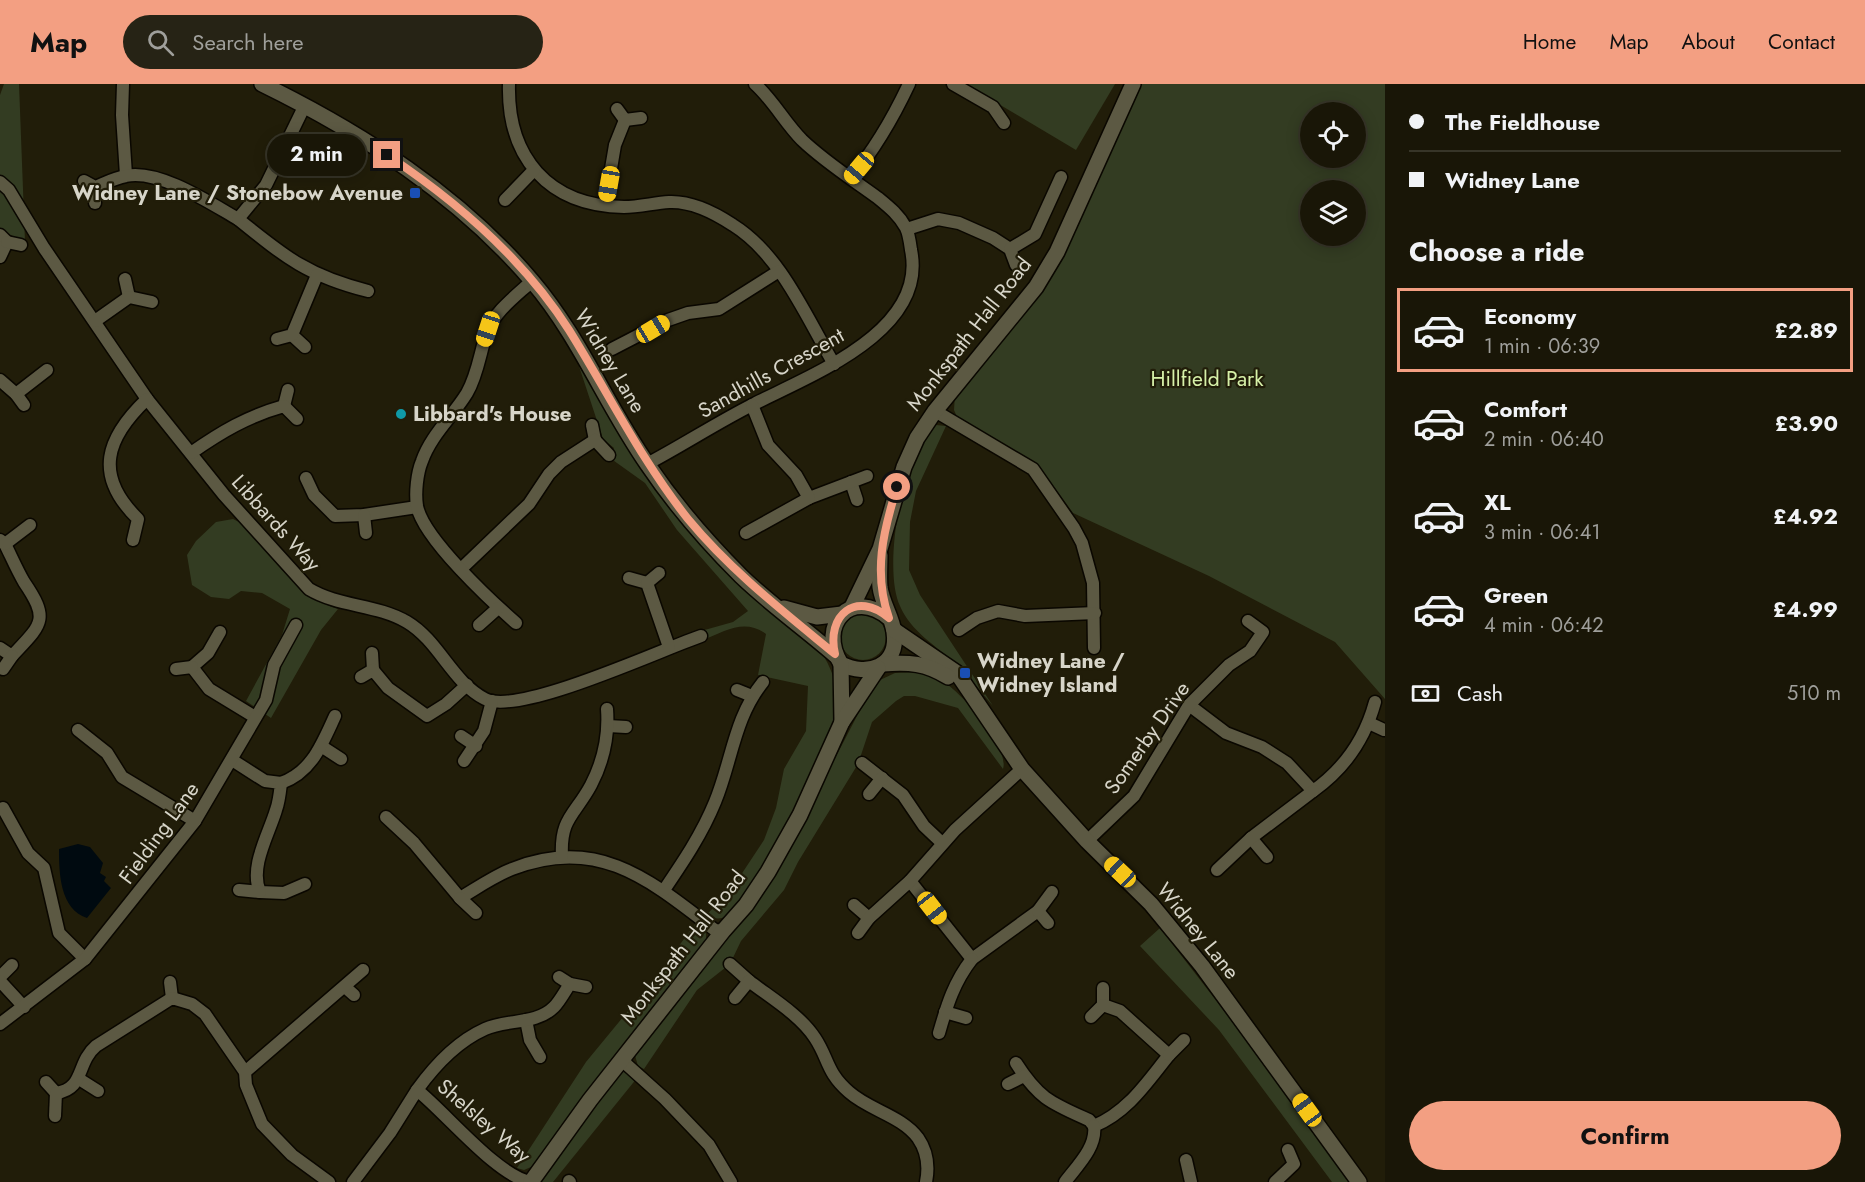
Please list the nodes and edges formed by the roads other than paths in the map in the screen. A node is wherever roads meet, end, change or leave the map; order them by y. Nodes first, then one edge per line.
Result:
1 (123, 84) edge
2 (262, 84) edge
3 (509, 84) edge
4 (755, 84) edge
5 (909, 84) edge
6 (953, 84) edge
7 (1133, 84) edge
8 (305, 105) junction
9 (617, 109) dead end
10 (641, 118) dead end
11 (625, 120) junction
12 (1005, 123) dead end
13 (534, 170) junction
14 (126, 176) junction
15 (1061, 177) dead end
16 (851, 178) junction
17 (0, 182) edge
18 (505, 200) dead end
19 (95, 203) dead end
20 (605, 204) junction
21 (238, 219) junction
22 (907, 229) junction
23 (4, 239) edge
24 (21, 244) dead end
25 (1010, 249) junction
26 (0, 257) edge
27 (1016, 265) dead end
28 (779, 271) junction
29 (317, 275) junction
30 (125, 279) dead end
31 (532, 282) junction
32 (368, 291) dead end
33 (129, 297) junction
34 (152, 302) dead end
35 (94, 321) junction
36 (292, 335) junction
37 (277, 339) dead end
38 (305, 347) dead end
39 (612, 349) dead end
40 (834, 364) junction
41 (47, 370) dead end
42 (0, 380) edge
43 (288, 390) dead end
44 (16, 394) junction
45 (147, 399) junction
46 (24, 405) dead end
47 (752, 405) junction
48 (284, 406) junction
49 (935, 411) junction
50 (297, 419) dead end
51 (592, 425) dead end
52 (595, 440) junction
53 (191, 453) junction
54 (609, 455) dead end
55 (647, 464) junction
56 (867, 477) dead end
57 (306, 478) dead end
58 (851, 482) junction
59 (809, 498) junction
60 (857, 500) dead end
61 (417, 507) junction
62 (364, 515) junction
63 (30, 525) dead end
64 (366, 533) dead end
65 (746, 533) dead end
66 (133, 540) dead end
67 (3, 542) edge
68 (880, 549) junction
69 (461, 569) junction
70 (659, 573) dead end
71 (629, 578) dead end
72 (647, 583) junction
73 (778, 607) junction
74 (498, 608) junction
75 (847, 610) junction
76 (1095, 613) junction
77 (1248, 621) dead end
78 (516, 623) dead end
79 (891, 624) junction
80 (479, 625) dead end
81 (296, 626) dead end
82 (959, 630) dead end
83 (220, 632) dead end
84 (701, 636) dead end
85 (669, 647) junction
86 (0, 648) edge
87 (1094, 648) dead end
88 (372, 653) dead end
89 (12, 656) junction
90 (838, 659) junction
91 (880, 666) junction
92 (192, 667) junction
93 (3, 669) dead end
94 (176, 669) dead end
95 (372, 670) junction
96 (361, 676) dead end
97 (763, 682) dead end
98 (467, 685) junction
99 (737, 690) dead end
100 (968, 690) junction
101 (752, 696) junction
102 (492, 701) junction
103 (1375, 702) dead end
104 (1189, 705) junction
105 (608, 709) dead end
106 (335, 716) dead end
107 (255, 717) junction
108 (842, 722) junction
109 (1370, 723) junction
110 (608, 726) junction
111 (626, 727) dead end
112 (78, 730) dead end
113 (1384, 730) edge
114 (461, 736) dead end
115 (321, 746) junction
116 (476, 746) junction
117 (341, 759) dead end
118 (232, 760) junction
119 (464, 761) dead end
120 (862, 763) dead end
121 (1022, 769) junction
122 (882, 778) junction
123 (281, 783) junction
124 (1313, 790) junction
125 (869, 794) dead end
126 (3, 808) dead end
127 (386, 817) dead end
128 (195, 821) junction
129 (1251, 838) junction
130 (1087, 841) junction
131 (942, 843) junction
132 (562, 856) junction
133 (1267, 857) dead end
134 (1217, 870) dead end
135 (910, 881) junction
136 (305, 884) dead end
137 (239, 890) dead end
138 (664, 890) junction
139 (260, 892) junction
140 (1052, 892) dead end
141 (460, 898) junction
142 (854, 905) dead end
143 (1038, 911) junction
144 (476, 913) dead end
145 (869, 918) junction
146 (1048, 922) dead end
147 (723, 931) junction
148 (858, 933) dead end
149 (86, 959) junction
150 (972, 959) junction
151 (12, 964) dead end
152 (730, 964) dead end
153 (363, 970) dead end
154 (559, 977) dead end
155 (0, 979) edge
156 (749, 981) junction
157 (170, 982) dead end
158 (570, 984) junction
159 (586, 987) dead end
160 (1102, 988) dead end
161 (172, 998) junction
162 (735, 998) dead end
163 (1104, 1005) junction
164 (24, 1007) junction
165 (945, 1012) junction
166 (1091, 1017) dead end
167 (966, 1018) dead end
168 (526, 1020) junction
169 (0, 1024) edge
170 (939, 1033) dead end
171 (1184, 1040) dead end
172 (1170, 1054) junction
173 (540, 1057) dead end
174 (624, 1058) junction
175 (1016, 1063) dead end
176 (245, 1072) junction
177 (1024, 1076) junction
178 (79, 1079) junction
179 (46, 1083) dead end
180 (1008, 1084) dead end
181 (417, 1090) junction
182 (98, 1091) dead end
183 (56, 1093) junction
184 (55, 1116) dead end
185 (1094, 1125) junction
186 (1288, 1150) dead end
187 (1186, 1160) dead end
188 (329, 1182) edge
189 (353, 1182) edge
190 (531, 1182) edge
191 (731, 1182) edge
192 (926, 1182) edge
193 (1065, 1182) edge
194 (1191, 1182) edge
195 (1275, 1182) edge
196 (1359, 1182) edge

1 - 14 street
2 - 8 street, Widney Lane
3 - 13 street
4 - 16 street, Sandhills Crescent
5 - 16 street
6 - 12 street
7 - 49 street, Monkspath Hall Road
8 - 21 street
8 - 31 street, Widney Lane
9 - 11 street
10 - 11 street
11 - 20 street
13 - 18 street
13 - 20 street
14 - 19 street
14 - 21 street
15 - 25 street
16 - 22 street, Sandhills Crescent
17 - 35 street, Libbards Way
20 - 28 street
21 - 29 street
22 - 25 street
22 - 40 street, Sandhills Crescent
23 - 24 street
23 - 26 street
25 - 27 street
28 - 39 street
28 - 40 street
29 - 32 street
29 - 36 street
30 - 33 street
31 - 55 street, Widney Lane
31 - 61 street
33 - 34 street
33 - 35 street
35 - 45 street, Libbards Way
36 - 37 street
36 - 38 street
40 - 47 street, Sandhills Crescent
41 - 44 street
42 - 44 street
43 - 48 street
44 - 46 street
45 - 53 street, Libbards Way
45 - 66 street
47 - 55 street, Sandhills Crescent
47 - 59 street
48 - 50 street
48 - 53 street
49 - 68 street, Monkspath Hall Road
49 - 76 street
51 - 52 street
52 - 54 street
52 - 69 street
53 - 98 street, Libbards Way
55 - 73 street, Widney Lane
56 - 58 street
57 - 62 street
58 - 59 street
58 - 60 street
59 - 65 street
61 - 62 street
61 - 69 street
62 - 64 street
63 - 67 street
67 - 89 street
68 - 75 street, Monkspath Hall Road
68 - 79 street, Monkspath Hall Road
69 - 74 street
70 - 72 street
71 - 72 street
72 - 85 street
73 - 75 street, Widney Lane
73 - 90 street, Widney Lane
74 - 78 street
74 - 80 street
75 - 79 street
75 - 90 street
76 - 82 street
76 - 87 street
77 - 104 street, Somerby Drive
79 - 91 street
79 - 100 street, Widney Lane
81 - 107 street, Fielding Lane
83 - 92 street
84 - 85 street
85 - 102 street
86 - 89 street
88 - 95 street
89 - 93 street
90 - 91 street
90 - 108 street, Monkspath Hall Road
91 - 100 street, Widney Lane
91 - 108 street, Monkspath Hall Road
92 - 94 street
92 - 107 street
95 - 96 street
95 - 98 street
97 - 101 street
98 - 102 street, Libbards Way
99 - 101 street
100 - 121 street, Widney Lane
101 - 138 street
102 - 116 street
103 - 109 street
104 - 124 street
104 - 130 street, Somerby Drive
105 - 110 street
106 - 115 street
107 - 118 street, Fielding Lane
108 - 147 street, Monkspath Hall Road
109 - 113 street
109 - 124 street
110 - 111 street
110 - 132 street
112 - 128 street
114 - 116 street
115 - 117 street
115 - 123 street
116 - 119 street
118 - 123 street
118 - 128 street, Fielding Lane
120 - 122 street
121 - 130 street, Widney Lane
121 - 131 street
122 - 125 street
122 - 131 street
123 - 139 street
124 - 129 street
126 - 149 street
127 - 141 street
128 - 149 street, Fielding Lane
129 - 133 street
129 - 134 street
130 - 196 street, Widney Lane
131 - 135 street
132 - 138 street
132 - 141 street
135 - 145 street
135 - 150 street
136 - 139 street
137 - 139 street
138 - 147 street
140 - 143 street
141 - 144 street
142 - 145 street
143 - 146 street
143 - 150 street
145 - 148 street
147 - 174 street, Monkspath Hall Road
149 - 164 street, Fielding Lane
150 - 165 street
151 - 155 street
152 - 156 street
153 - 176 street
154 - 158 street
155 - 164 street
156 - 162 street
156 - 192 street
157 - 161 street
158 - 159 street
158 - 168 street
160 - 163 street
161 - 176 street
161 - 178 street
163 - 166 street
163 - 172 street
164 - 169 street, Fielding Lane
165 - 167 street
165 - 170 street
168 - 173 street
168 - 181 street
171 - 172 street
172 - 185 street
174 - 190 street, Monkspath Hall Road
174 - 191 street
175 - 177 street
176 - 188 street
177 - 180 street
177 - 185 street
178 - 182 street
178 - 183 street
179 - 183 street
181 - 189 street, Shelsley Way
181 - 190 street, Shelsley Way
183 - 184 street
185 - 193 street
186 - 195 street
187 - 194 street

